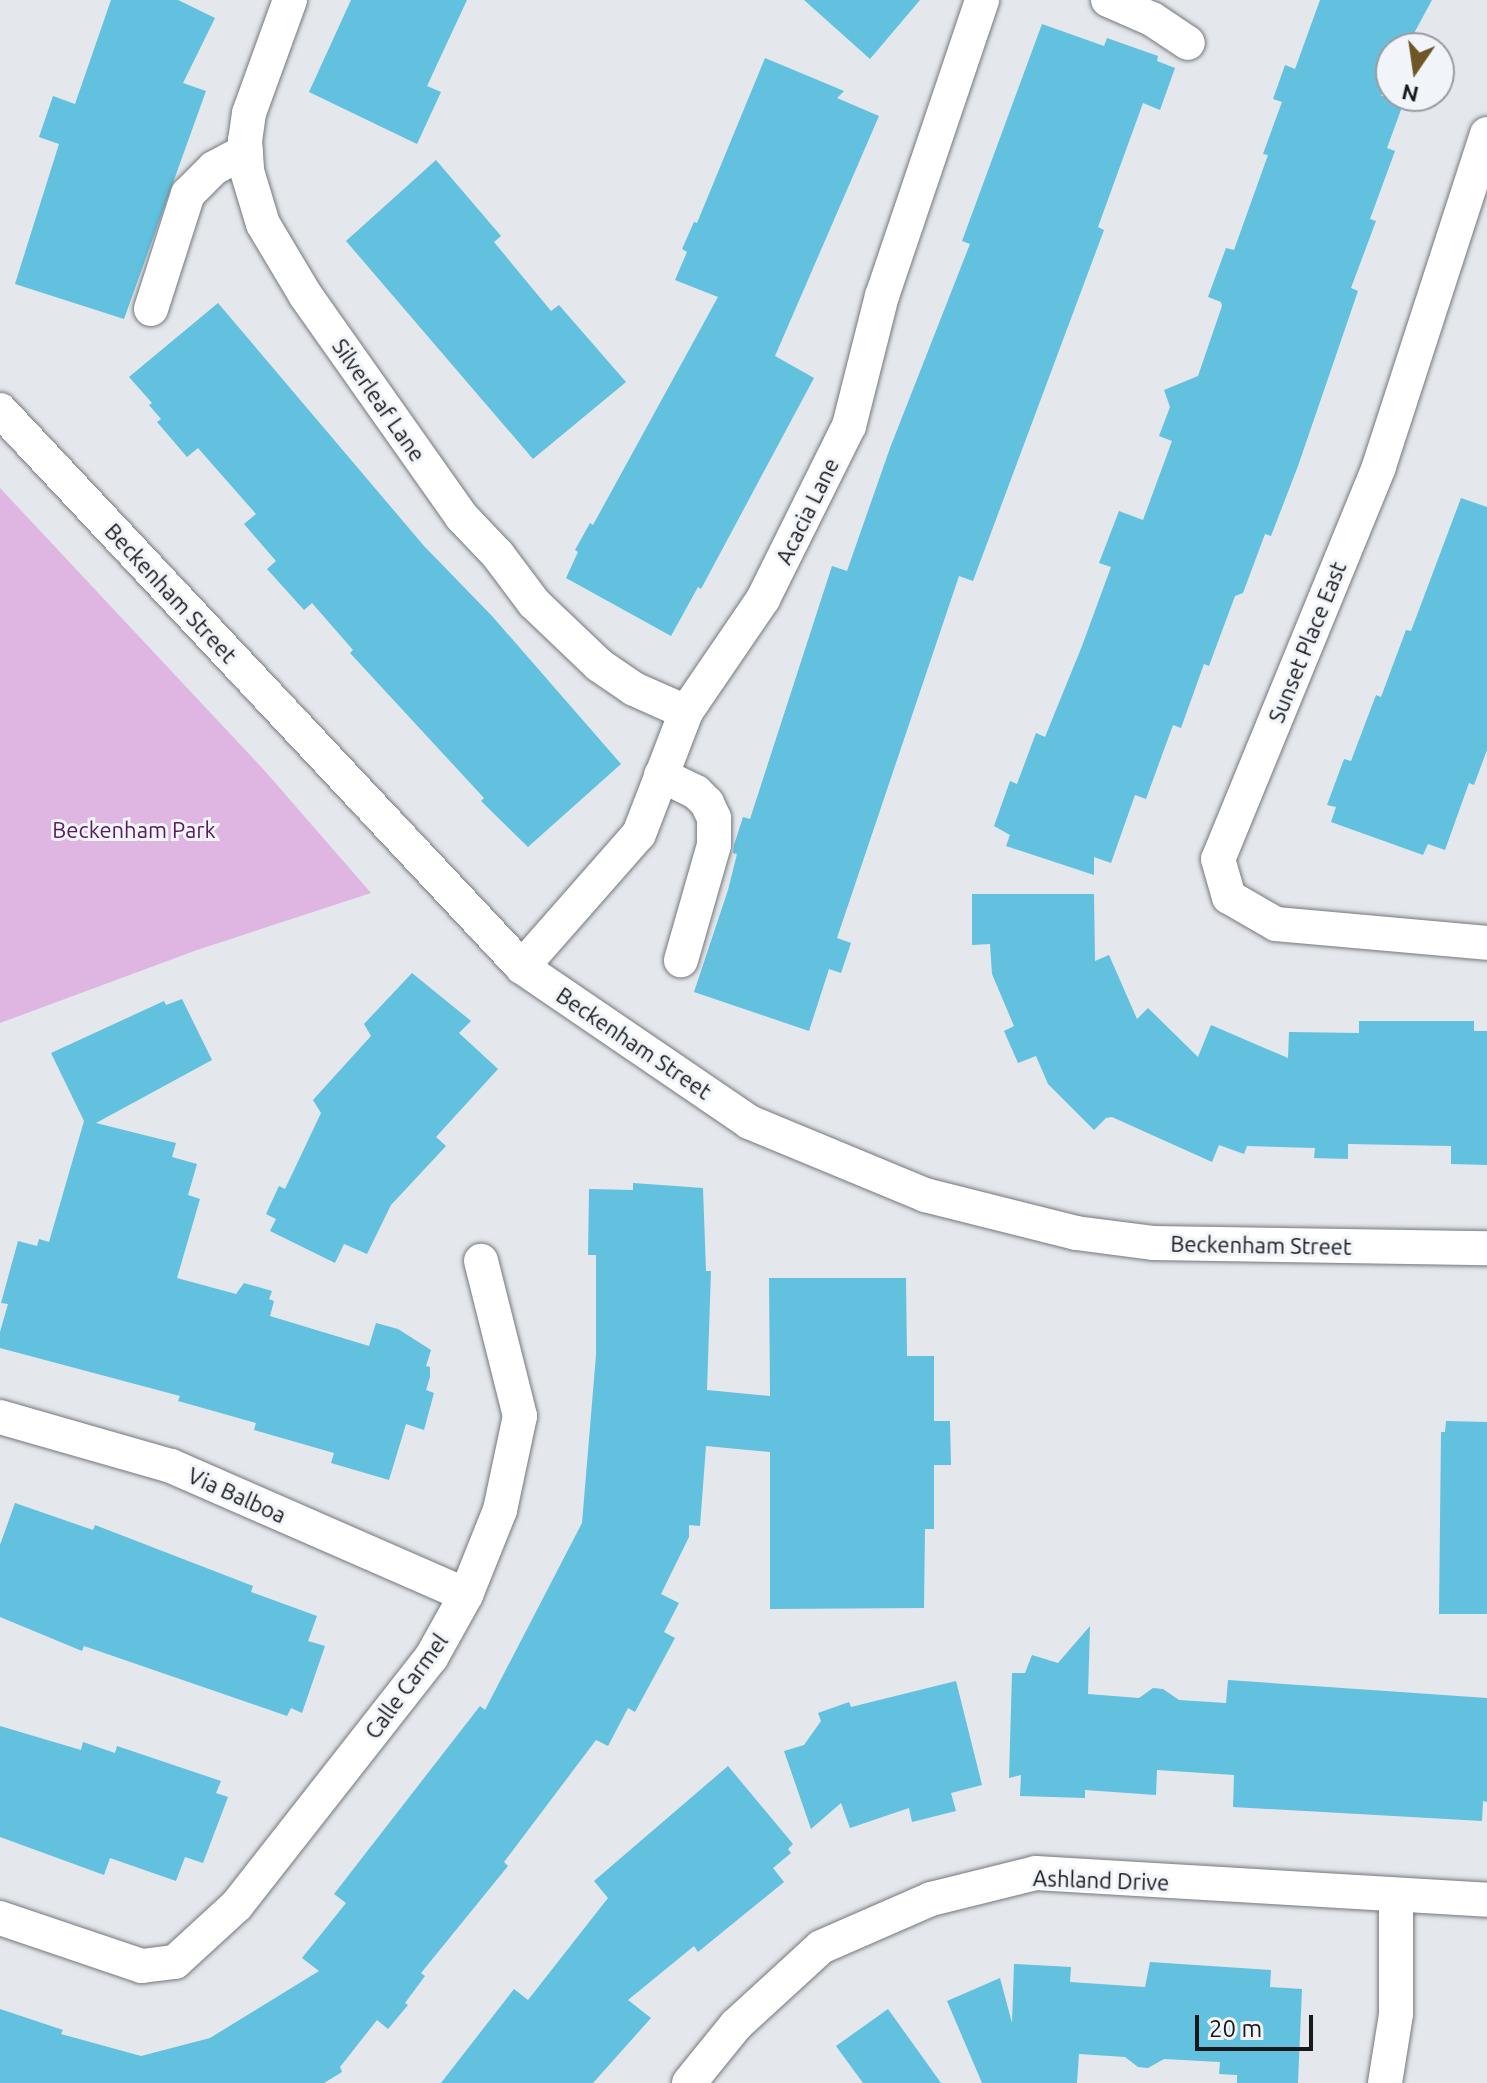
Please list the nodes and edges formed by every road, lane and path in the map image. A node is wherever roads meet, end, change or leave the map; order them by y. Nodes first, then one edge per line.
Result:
1 (290, 0) edge
2 (982, 0) edge
3 (1108, 0) edge
4 (1188, 43) dead end
5 (1487, 134) edge
6 (246, 151) junction
7 (151, 309) dead end
8 (0, 410) edge
9 (686, 712) junction
10 (661, 775) junction
11 (1487, 943) edge
12 (681, 960) dead end
13 (522, 967) junction
14 (1487, 1248) edge
15 (481, 1261) dead end
16 (0, 1417) edge
17 (466, 1595) junction
18 (1396, 1896) junction
19 (1487, 1900) edge
20 (0, 1918) edge
21 (689, 2083) edge
22 (1385, 2083) edge

1 - 6 street, Silverleaf Lane
2 - 9 street, Acacia Lane
3 - 4 street
5 - 11 street, Sunset Place East
6 - 7 street
6 - 9 street, Silverleaf Lane
8 - 13 street, Beckenham Street
9 - 10 street, Acacia Lane
10 - 12 street
10 - 13 street, Acacia Lane
13 - 14 street, Beckenham Street
15 - 17 street, Calle Carmel
16 - 17 street, Via Balboa
17 - 20 street, Calle Carmel
18 - 19 street, Ashland Drive
18 - 21 street, Ashland Drive
18 - 22 street

